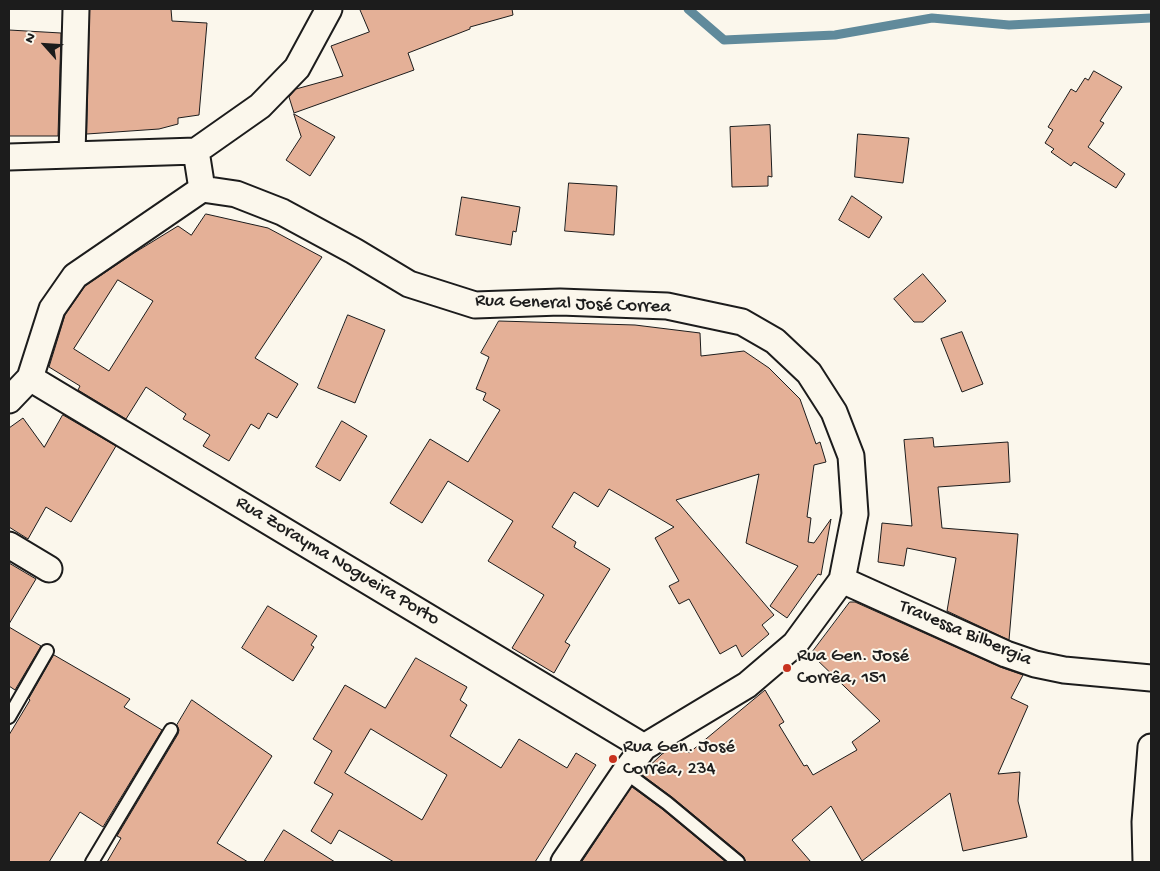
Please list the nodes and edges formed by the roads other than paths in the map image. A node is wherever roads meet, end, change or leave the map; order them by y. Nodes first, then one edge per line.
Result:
1 (76, 9) edge
2 (329, 9) edge
3 (196, 150) junction
4 (72, 154) junction
5 (9, 156) edge
6 (202, 188) junction
7 (30, 378) junction
8 (9, 400) edge
9 (9, 544) edge
10 (49, 569) dead end
11 (842, 580) junction
12 (47, 651) dead end
13 (1151, 678) edge
14 (9, 717) edge
15 (172, 730) dead end
16 (644, 747) junction
17 (1151, 747) edge
18 (625, 772) junction
19 (570, 861) edge
20 (92, 862) edge
21 (738, 862) edge
22 (1146, 862) edge

1 - 4 street
2 - 3 street
3 - 4 street
3 - 6 street
4 - 5 street
6 - 7 street
6 - 11 street, Rua General José Correa
7 - 8 street
7 - 16 street, Rua Zorayma Nogueira Porto
9 - 10 street
11 - 13 street, Travessa Bilbergia
11 - 16 street, Rua General José Correa
12 - 14 lane
15 - 20 lane
16 - 18 street, Rua General José Correa
17 - 22 street
18 - 19 street, Rua General José Correa
18 - 21 lane

